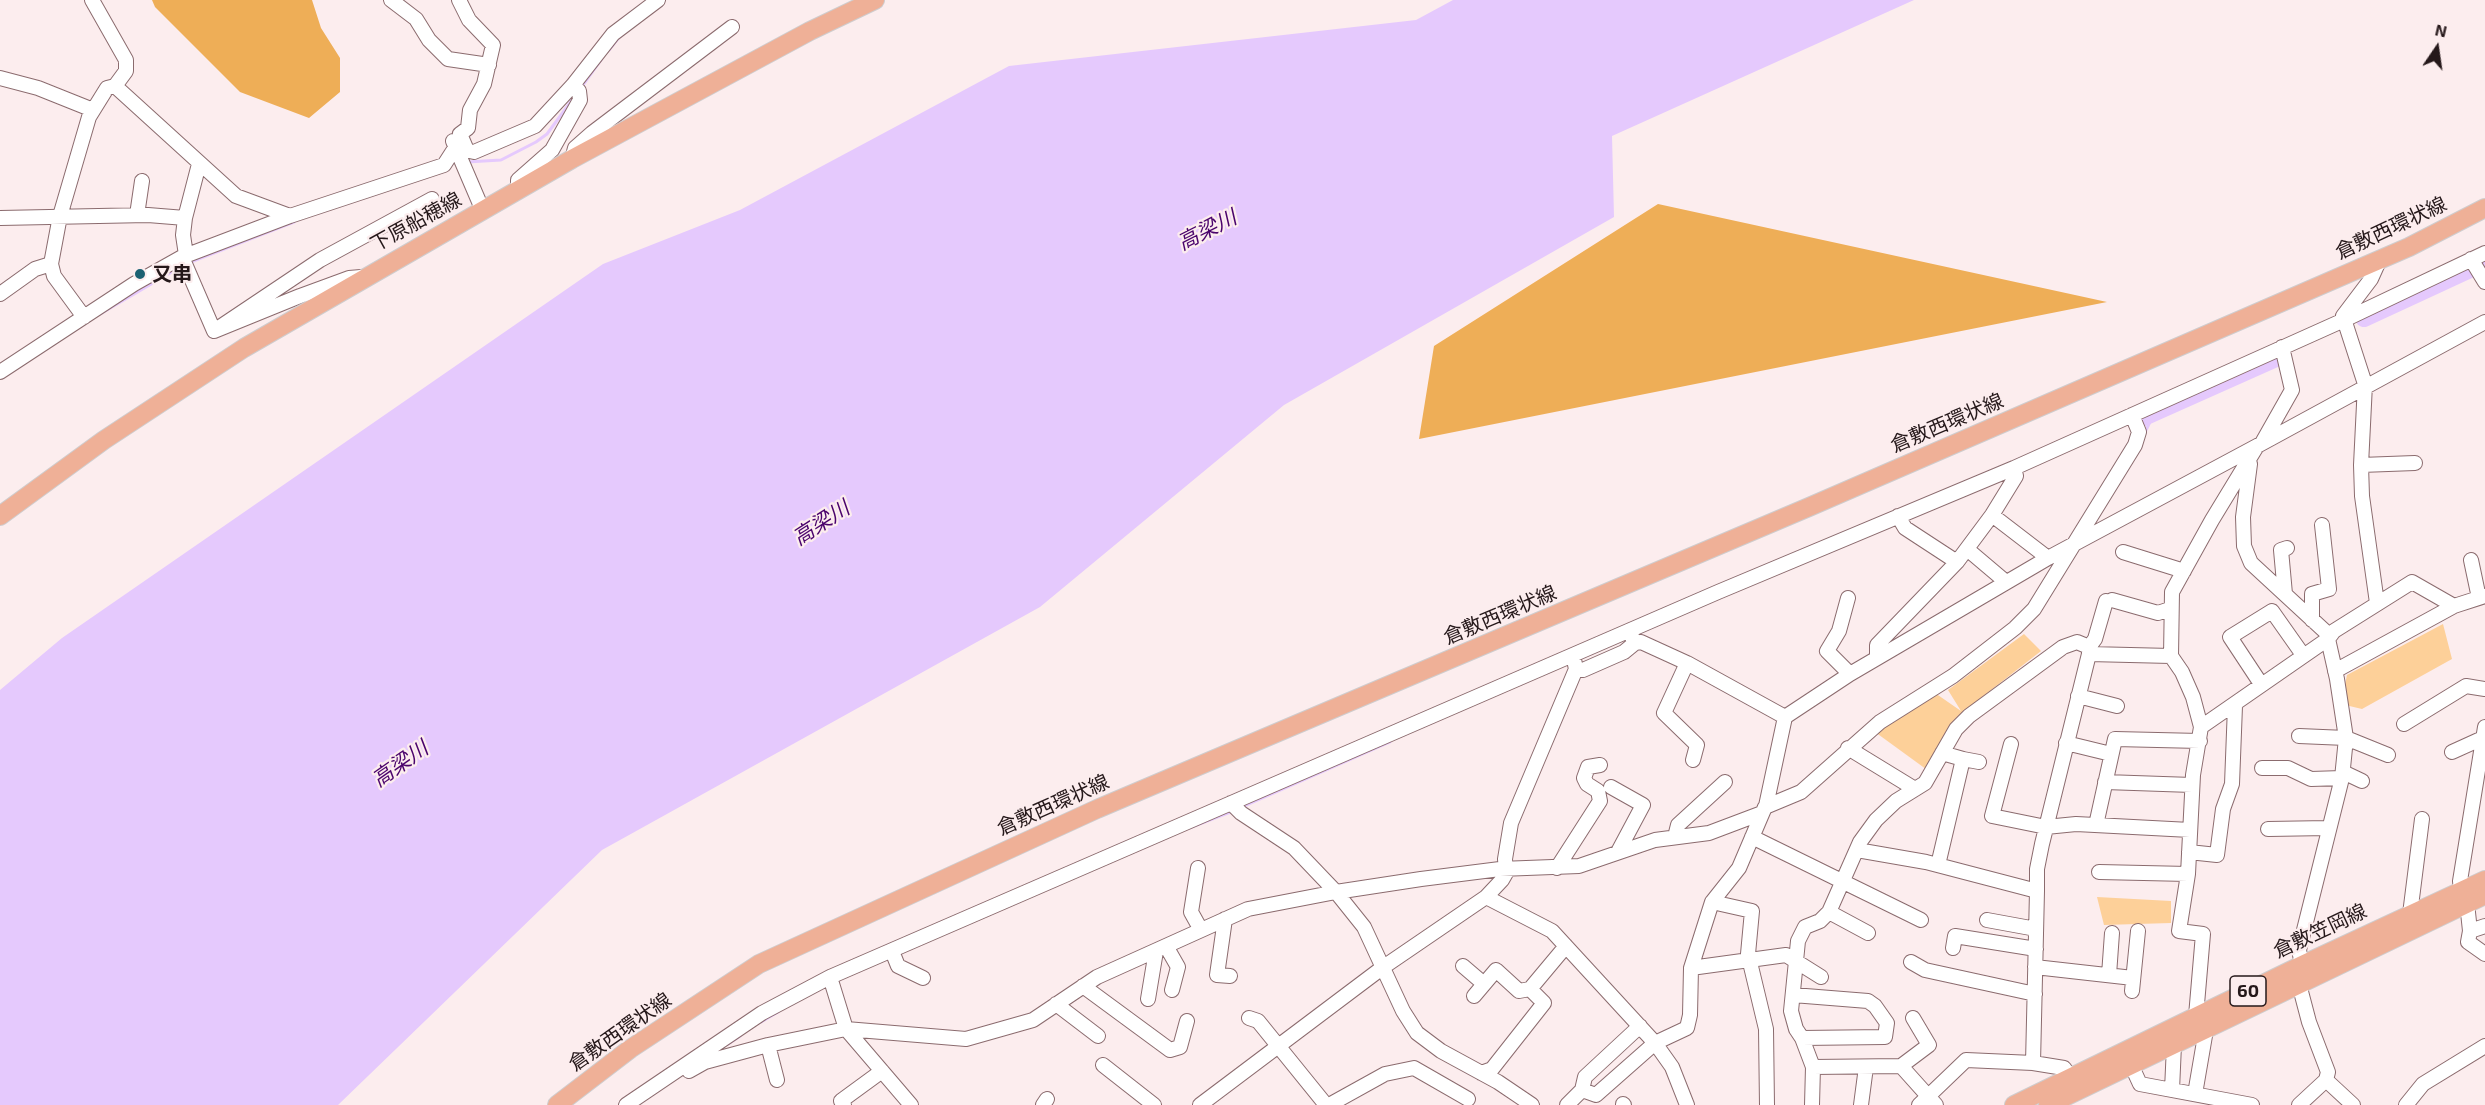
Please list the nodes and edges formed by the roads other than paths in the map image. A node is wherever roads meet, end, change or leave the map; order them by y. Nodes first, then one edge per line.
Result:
1 (391, 0) edge
2 (459, 0) edge
3 (658, 0) edge
4 (875, 0) edge
5 (92, 1) edge
6 (732, 27) dead end
7 (489, 65) junction
8 (0, 78) edge
9 (115, 86) junction
10 (576, 88) junction
11 (93, 110) junction
12 (460, 156) junction
13 (572, 159) junction
14 (199, 164) junction
15 (142, 181) dead end
16 (518, 191) junction
17 (432, 200) dead end
18 (2485, 208) edge
19 (483, 211) junction
20 (137, 215) junction
21 (60, 216) junction
22 (290, 216) junction
23 (0, 218) edge
24 (185, 218) junction
25 (2485, 253) edge
26 (2380, 259) junction
27 (185, 260) junction
28 (51, 264) junction
29 (2474, 264) junction
30 (366, 276) junction
31 (2485, 282) edge
32 (0, 294) edge
33 (84, 317) junction
34 (2485, 322) edge
35 (2345, 324) junction
36 (214, 331) junction
37 (2284, 352) junction
38 (2, 367) edge
39 (2364, 384) junction
40 (2134, 419) junction
41 (2257, 447) junction
42 (2415, 463) dead end
43 (2361, 465) junction
44 (2015, 471) junction
45 (1992, 515) junction
46 (0, 516) edge
47 (1899, 519) junction
48 (2322, 525) dead end
49 (2073, 546) junction
50 (2287, 548) dead end
51 (1967, 549) junction
52 (2123, 552) dead end
53 (2048, 558) junction
54 (2471, 560) dead end
55 (1957, 562) junction
56 (2180, 570) junction
57 (2006, 582) junction
58 (2285, 594) junction
59 (2482, 597) edge
60 (1848, 598) dead end
61 (2377, 603) junction
62 (2454, 606) junction
63 (2167, 609) junction
64 (2312, 620) junction
65 (1632, 637) junction
66 (2328, 637) junction
67 (2089, 651) junction
68 (2303, 655) junction
69 (1877, 656) junction
70 (2171, 656) junction
71 (1575, 662) junction
72 (1687, 663) junction
73 (2335, 671) junction
74 (1850, 674) junction
75 (2261, 684) junction
76 (2485, 688) edge
77 (2078, 696) junction
78 (2117, 706) dead end
79 (2235, 706) junction
80 (1785, 717) junction
81 (2404, 724) dead end
82 (2484, 733) edge
83 (2201, 734) junction
84 (2299, 736) dead end
85 (2346, 738) junction
86 (2066, 743) junction
87 (2011, 744) dead end
88 (1851, 750) junction
89 (2452, 752) dead end
90 (1942, 753) junction
91 (2111, 754) junction
92 (2388, 755) dead end
93 (1963, 759) junction
94 (1693, 760) dead end
95 (1979, 762) dead end
96 (1600, 765) dead end
97 (2262, 768) dead end
98 (2343, 775) junction
99 (2362, 781) dead end
100 (2104, 782) junction
101 (1725, 783) dead end
102 (2192, 784) junction
103 (1611, 787) dead end
104 (1916, 789) junction
105 (1235, 807) junction
106 (1764, 809) junction
107 (2422, 819) dead end
108 (2096, 825) junction
109 (2046, 827) junction
110 (2328, 828) junction
111 (2268, 829) dead end
112 (2190, 830) junction
113 (1675, 834) junction
114 (1752, 837) junction
115 (1621, 847) junction
116 (1857, 850) junction
117 (2189, 852) junction
118 (1938, 865) junction
119 (1558, 866) junction
120 (1198, 868) dead end
121 (1506, 870) junction
122 (2099, 872) dead end
123 (2188, 874) junction
124 (2485, 879) edge
125 (1843, 881) junction
126 (2037, 891) junction
127 (1336, 892) junction
128 (2485, 895) edge
129 (1486, 897) junction
130 (2464, 897) junction
131 (1712, 902) junction
132 (1829, 912) junction
133 (2410, 914) junction
134 (1225, 920) junction
135 (1920, 920) dead end
136 (1987, 920) dead end
137 (2485, 926) edge
138 (2036, 929) junction
139 (1201, 930) junction
140 (2138, 931) dead end
141 (2470, 931) junction
142 (1868, 933) dead end
143 (2112, 933) dead end
144 (1566, 946) junction
145 (1953, 948) dead end
146 (1161, 949) junction
147 (2036, 949) junction
148 (2485, 954) edge
149 (893, 955) junction
150 (1751, 959) junction
151 (1796, 960) junction
152 (1911, 962) dead end
153 (2302, 965) junction
154 (1381, 966) junction
155 (1463, 966) dead end
156 (2035, 967) junction
157 (1691, 968) junction
158 (2109, 975) junction
159 (1230, 976) dead end
160 (1821, 977) dead end
161 (923, 978) dead end
162 (832, 981) junction
163 (1484, 984) junction
164 (2299, 984) junction
165 (1083, 986) junction
166 (1530, 989) junction
167 (1172, 990) dead end
168 (2035, 994) junction
169 (1792, 995) junction
170 (1474, 996) dead end
171 (1148, 999) dead end
172 (1056, 1005) junction
173 (1249, 1018) dead end
174 (1913, 1018) dead end
175 (1186, 1021) dead end
176 (2201, 1023) junction
177 (1640, 1026) junction
178 (846, 1029) junction
179 (1098, 1036) dead end
180 (1802, 1038) junction
181 (1655, 1043) junction
182 (768, 1045) junction
183 (1275, 1045) junction
184 (2174, 1045) junction
185 (2485, 1046) edge
186 (2128, 1058) junction
187 (2033, 1063) junction
188 (1103, 1065) dead end
189 (1866, 1066) junction
190 (1901, 1066) junction
191 (686, 1067) junction
192 (1813, 1067) junction
193 (882, 1071) junction
194 (1481, 1073) junction
195 (777, 1080) dead end
196 (2326, 1080) junction
197 (2075, 1083) junction
198 (1582, 1090) junction
199 (2172, 1090) junction
200 (2195, 1094) junction
201 (1468, 1099) dead end
202 (1933, 1100) edge
203 (1816, 1104) edge
204 (557, 1105) edge
205 (626, 1105) edge
206 (844, 1105) edge
207 (911, 1105) edge
208 (1154, 1105) edge
209 (1200, 1105) edge
210 (1328, 1105) edge
211 (1532, 1105) edge
212 (1567, 1105) edge
213 (1687, 1105) edge
214 (1767, 1105) edge
215 (1861, 1105) edge
216 (1919, 1105) edge
217 (2014, 1105) edge
218 (2048, 1105) edge
219 (2252, 1105) edge
220 (2299, 1105) edge
221 (2353, 1105) edge
222 (2406, 1105) edge

1 - 7 street
2 - 7 street
3 - 10 street
4 - 13 main road, 下原船穂線
5 - 9 street
6 - 13 street
7 - 12 street
8 - 11 street
9 - 11 street
9 - 14 street
10 - 12 street
10 - 16 street
11 - 21 street
12 - 19 street
12 - 22 street
13 - 16 main road, 下原船穂線
14 - 22 street
14 - 24 street
15 - 20 street
16 - 19 main road, 下原船穂線
17 - 36 street
18 - 26 main road, 倉敷西環状線
19 - 30 main road, 下原船穂線
20 - 21 street
20 - 24 street
21 - 23 street
21 - 28 street
22 - 27 street
24 - 27 street
25 - 29 street
26 - 35 street
26 - 204 main road, 倉敷西環状線
27 - 33 street
27 - 36 street
28 - 32 street
28 - 33 street
29 - 31 street
29 - 35 street
30 - 36 street
30 - 46 main road, 下原船穂線
33 - 38 street
34 - 39 street
35 - 37 street
35 - 39 street
37 - 40 street
37 - 41 street
39 - 41 street
39 - 43 street
40 - 44 street
40 - 49 street
41 - 49 street
41 - 56 street
41 - 58 street
42 - 43 street
43 - 61 street
44 - 45 street
44 - 47 street
45 - 51 street
45 - 53 street
47 - 55 street
47 - 65 street
48 - 64 street
49 - 53 street
49 - 88 street
50 - 58 street
51 - 55 street
51 - 57 street
52 - 56 street
53 - 57 street
54 - 59 street
55 - 69 street
56 - 63 street
57 - 69 street
58 - 64 street
59 - 62 street
60 - 74 street
61 - 62 street
61 - 66 street
62 - 73 street
63 - 67 street
63 - 70 street
64 - 66 street
65 - 71 street
65 - 72 street
66 - 68 street
66 - 73 street
67 - 70 street
67 - 77 street
67 - 90 street
68 - 75 street
68 - 75 street
69 - 74 street
70 - 83 street
71 - 105 street
71 - 121 street
72 - 80 street
72 - 94 street
73 - 85 street
74 - 80 street
75 - 79 street
76 - 81 street
77 - 78 street
77 - 86 street
79 - 83 street
79 - 117 street
80 - 106 street
82 - 89 street
82 - 130 street
83 - 91 street
83 - 102 street
84 - 85 street
85 - 92 street
85 - 98 street
86 - 91 street
86 - 109 street
87 - 109 street
88 - 104 street
88 - 106 street
90 - 93 street
90 - 104 street
91 - 100 street
93 - 95 street
93 - 118 street
96 - 119 street
97 - 98 street
98 - 99 street
98 - 110 street
100 - 102 street
100 - 108 street
101 - 113 street
102 - 112 street
103 - 115 street
104 - 116 street
105 - 127 street
105 - 149 street
106 - 113 street
106 - 114 street
107 - 133 street
108 - 109 street
108 - 112 street
109 - 126 street
110 - 111 street
110 - 153 street
112 - 117 street
113 - 115 street
114 - 125 street
114 - 131 street
115 - 119 street
116 - 118 street
116 - 125 street
117 - 123 street
118 - 126 street
119 - 121 street
120 - 139 street
121 - 127 street
121 - 129 street
122 - 123 street
123 - 176 street
124 - 130 main road, 倉敷笠岡線 / 60
125 - 132 street
125 - 135 street
126 - 138 street
127 - 134 street
127 - 154 street
128 - 130 main road, 倉敷笠岡線 / 60
129 - 144 street
129 - 154 street
130 - 133 main road, 倉敷笠岡線 / 60
130 - 141 street
130 - 164 main road, 倉敷笠岡線 / 60
131 - 150 street
131 - 157 street
132 - 142 street
132 - 151 street
133 - 153 main road, 倉敷笠岡線 / 60
134 - 139 street
134 - 159 street
136 - 138 street
137 - 141 street
138 - 147 street
139 - 146 street
140 - 158 street
141 - 148 street
143 - 158 street
144 - 166 street
144 - 177 street
145 - 147 street
146 - 165 street
146 - 167 street
146 - 171 street
147 - 156 street
149 - 161 street
149 - 162 street
150 - 151 street
150 - 157 street
150 - 214 street
151 - 160 street
151 - 169 street
152 - 168 street
153 - 164 street
153 - 176 main road, 倉敷笠岡線 / 60
154 - 183 street
154 - 194 street
155 - 163 street
156 - 158 street
156 - 168 street
157 - 181 street
162 - 178 street
162 - 191 street
163 - 166 street
163 - 170 street
164 - 176 main road, 倉敷笠岡線 / 60
164 - 196 street
165 - 172 street
165 - 175 street
166 - 194 street
168 - 187 street
169 - 180 street
169 - 180 street
172 - 178 street
172 - 179 street
173 - 183 street
174 - 190 street
176 - 184 main road, 倉敷笠岡線 / 60
176 - 186 main road, 倉敷笠岡線 / 60
176 - 200 street
177 - 181 street
177 - 198 street
178 - 182 street
178 - 193 street
180 - 192 street
181 - 198 street
181 - 213 street
182 - 191 street
182 - 195 street
183 - 209 street
183 - 210 street
184 - 186 main road, 倉敷笠岡線 / 60
184 - 199 street
185 - 222 street
186 - 197 main road, 倉敷笠岡線 / 60
186 - 199 street
187 - 197 street
187 - 202 street
188 - 208 street
189 - 190 street
189 - 192 street
189 - 215 street
190 - 202 street
191 - 205 street
192 - 203 street
193 - 206 street
193 - 207 street
194 - 211 street
196 - 220 street
196 - 221 street
197 - 217 main road, 倉敷笠岡線 / 60
197 - 218 main road, 倉敷笠岡線 / 60
198 - 212 street
199 - 200 street
200 - 219 street
201 - 210 street
202 - 216 street

